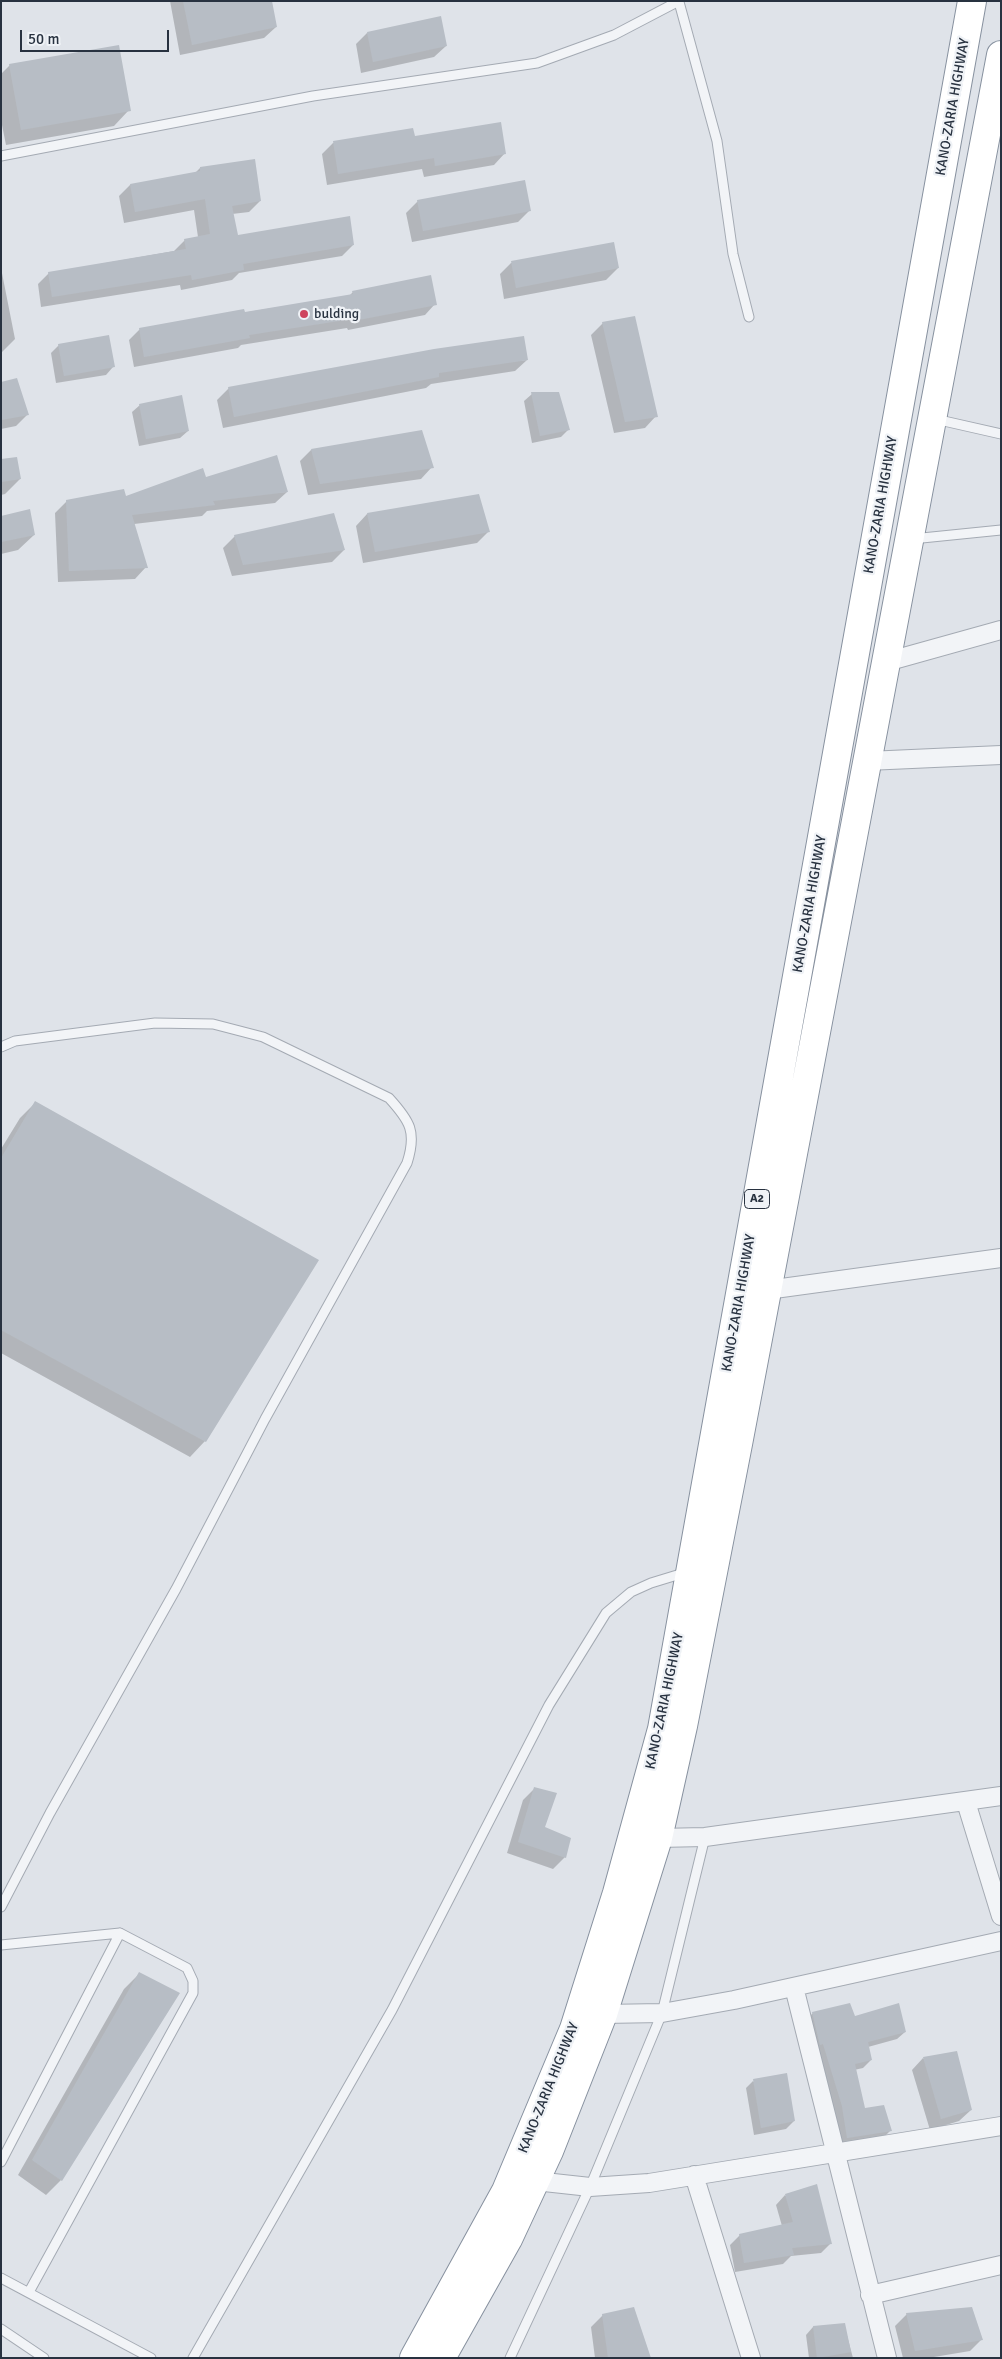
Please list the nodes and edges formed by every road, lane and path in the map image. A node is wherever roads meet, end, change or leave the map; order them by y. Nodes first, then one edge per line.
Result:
1 (972, 1) edge
2 (679, 2) edge
3 (1001, 55) edge
4 (996, 101) edge
5 (1, 156) edge
6 (749, 316) dead end
7 (932, 418) junction
8 (1001, 434) edge
9 (1001, 530) edge
10 (909, 540) junction
11 (1001, 630) edge
12 (886, 662) junction
13 (1001, 755) edge
14 (867, 761) junction
15 (1, 1046) edge
16 (1001, 1258) edge
17 (767, 1290) junction
18 (691, 1570) junction
19 (1001, 1796) edge
20 (966, 1802) junction
21 (705, 1837) junction
22 (658, 1838) junction
23 (1, 1907) edge
24 (1001, 1916) edge
25 (120, 1934) junction
26 (1001, 1941) edge
27 (1, 1945) edge
28 (794, 1987) junction
29 (662, 2013) junction
30 (603, 2014) junction
31 (1001, 2126) edge
32 (834, 2153) junction
33 (1, 2162) edge
34 (694, 2175) junction
35 (535, 2181) junction
36 (590, 2187) junction
37 (1001, 2265) edge
38 (1, 2278) edge
39 (29, 2292) junction
40 (870, 2295) junction
41 (1, 2329) edge
42 (44, 2358) edge
43 (151, 2358) edge
44 (193, 2358) edge
45 (414, 2358) edge
46 (441, 2358) edge
47 (510, 2358) edge
48 (751, 2358) edge
49 (887, 2358) edge

1 - 18 highway, KANO-ZARIA HIGHWAY / A2
2 - 5 lane
2 - 6 lane
3 - 4 highway, KANO-ZARIA HIGHWAY / A2
4 - 7 highway, KANO-ZARIA HIGHWAY / A2
7 - 8 lane
7 - 10 highway, KANO-ZARIA HIGHWAY / A2
9 - 10 lane
10 - 12 highway, KANO-ZARIA HIGHWAY / A2
11 - 12 street
12 - 14 highway, KANO-ZARIA HIGHWAY / A2
13 - 14 street
14 - 17 highway, KANO-ZARIA HIGHWAY / A2
15 - 23 lane
16 - 17 street
17 - 22 highway, KANO-ZARIA HIGHWAY / A2
18 - 44 lane
18 - 45 highway, KANO-ZARIA HIGHWAY / A2
19 - 20 street
20 - 21 street
20 - 24 street
21 - 22 street
21 - 29 lane
22 - 30 highway, KANO-ZARIA HIGHWAY / A2
25 - 27 lane
25 - 33 lane
25 - 39 lane
26 - 28 street
28 - 29 street
28 - 32 street
29 - 30 street
29 - 36 lane
30 - 35 highway, KANO-ZARIA HIGHWAY / A2
31 - 32 street
32 - 34 street
32 - 40 street
34 - 36 street
34 - 48 street
35 - 36 street
35 - 46 highway, KANO-ZARIA HIGHWAY / A2
36 - 47 lane
37 - 40 street
38 - 39 lane
39 - 43 lane
40 - 49 street
41 - 42 lane

